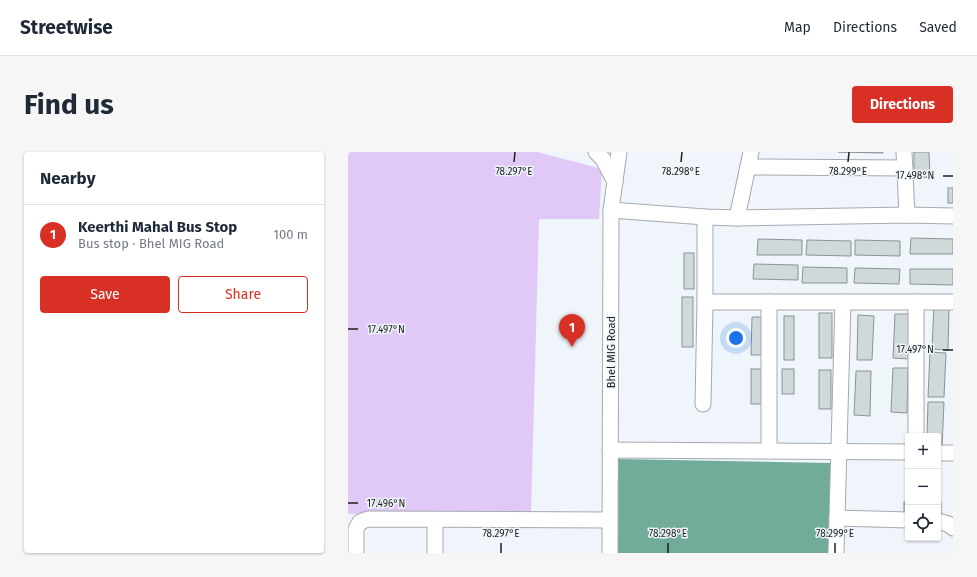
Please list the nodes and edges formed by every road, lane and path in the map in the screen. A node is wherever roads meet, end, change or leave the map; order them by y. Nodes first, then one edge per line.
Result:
1 (596, 152) edge
2 (619, 152) edge
3 (751, 152) edge
4 (904, 152) edge
5 (748, 167) junction
6 (905, 168) junction
7 (615, 182) junction
8 (611, 210) junction
9 (907, 215) junction
10 (953, 216) edge
11 (705, 217) junction
12 (737, 218) junction
13 (705, 302) junction
14 (769, 302) junction
15 (843, 302) junction
16 (916, 302) junction
17 (953, 302) edge
18 (703, 404) dead end
19 (916, 433) edge
20 (610, 450) junction
21 (769, 451) junction
22 (839, 452) junction
23 (905, 452) edge
24 (941, 452) edge
25 (953, 453) edge
26 (837, 518) junction
27 (435, 520) junction
28 (610, 520) junction
29 (905, 520) edge
30 (941, 522) edge
31 (953, 528) edge
32 (356, 553) edge
33 (435, 553) edge
34 (610, 553) edge
35 (836, 553) edge

1 - 7 street
2 - 7 street, Bhel MIG Road
3 - 5 street
4 - 6 street
5 - 6 street
5 - 12 street
6 - 9 street
7 - 8 street, Bhel MIG Road
8 - 11 street
8 - 20 street, Bhel MIG Road
9 - 10 street
9 - 12 street
11 - 12 street
11 - 13 street
13 - 14 street
13 - 18 street
14 - 15 street
14 - 21 street
15 - 16 street
15 - 22 street
16 - 17 street
16 - 19 street
20 - 21 street
20 - 28 street, Bhel MIG Road
21 - 22 street
22 - 23 street
22 - 26 street
24 - 25 street
26 - 29 street
26 - 35 street
27 - 28 street
27 - 32 street
27 - 33 street
28 - 34 street, Bhel MIG Road
30 - 31 street

